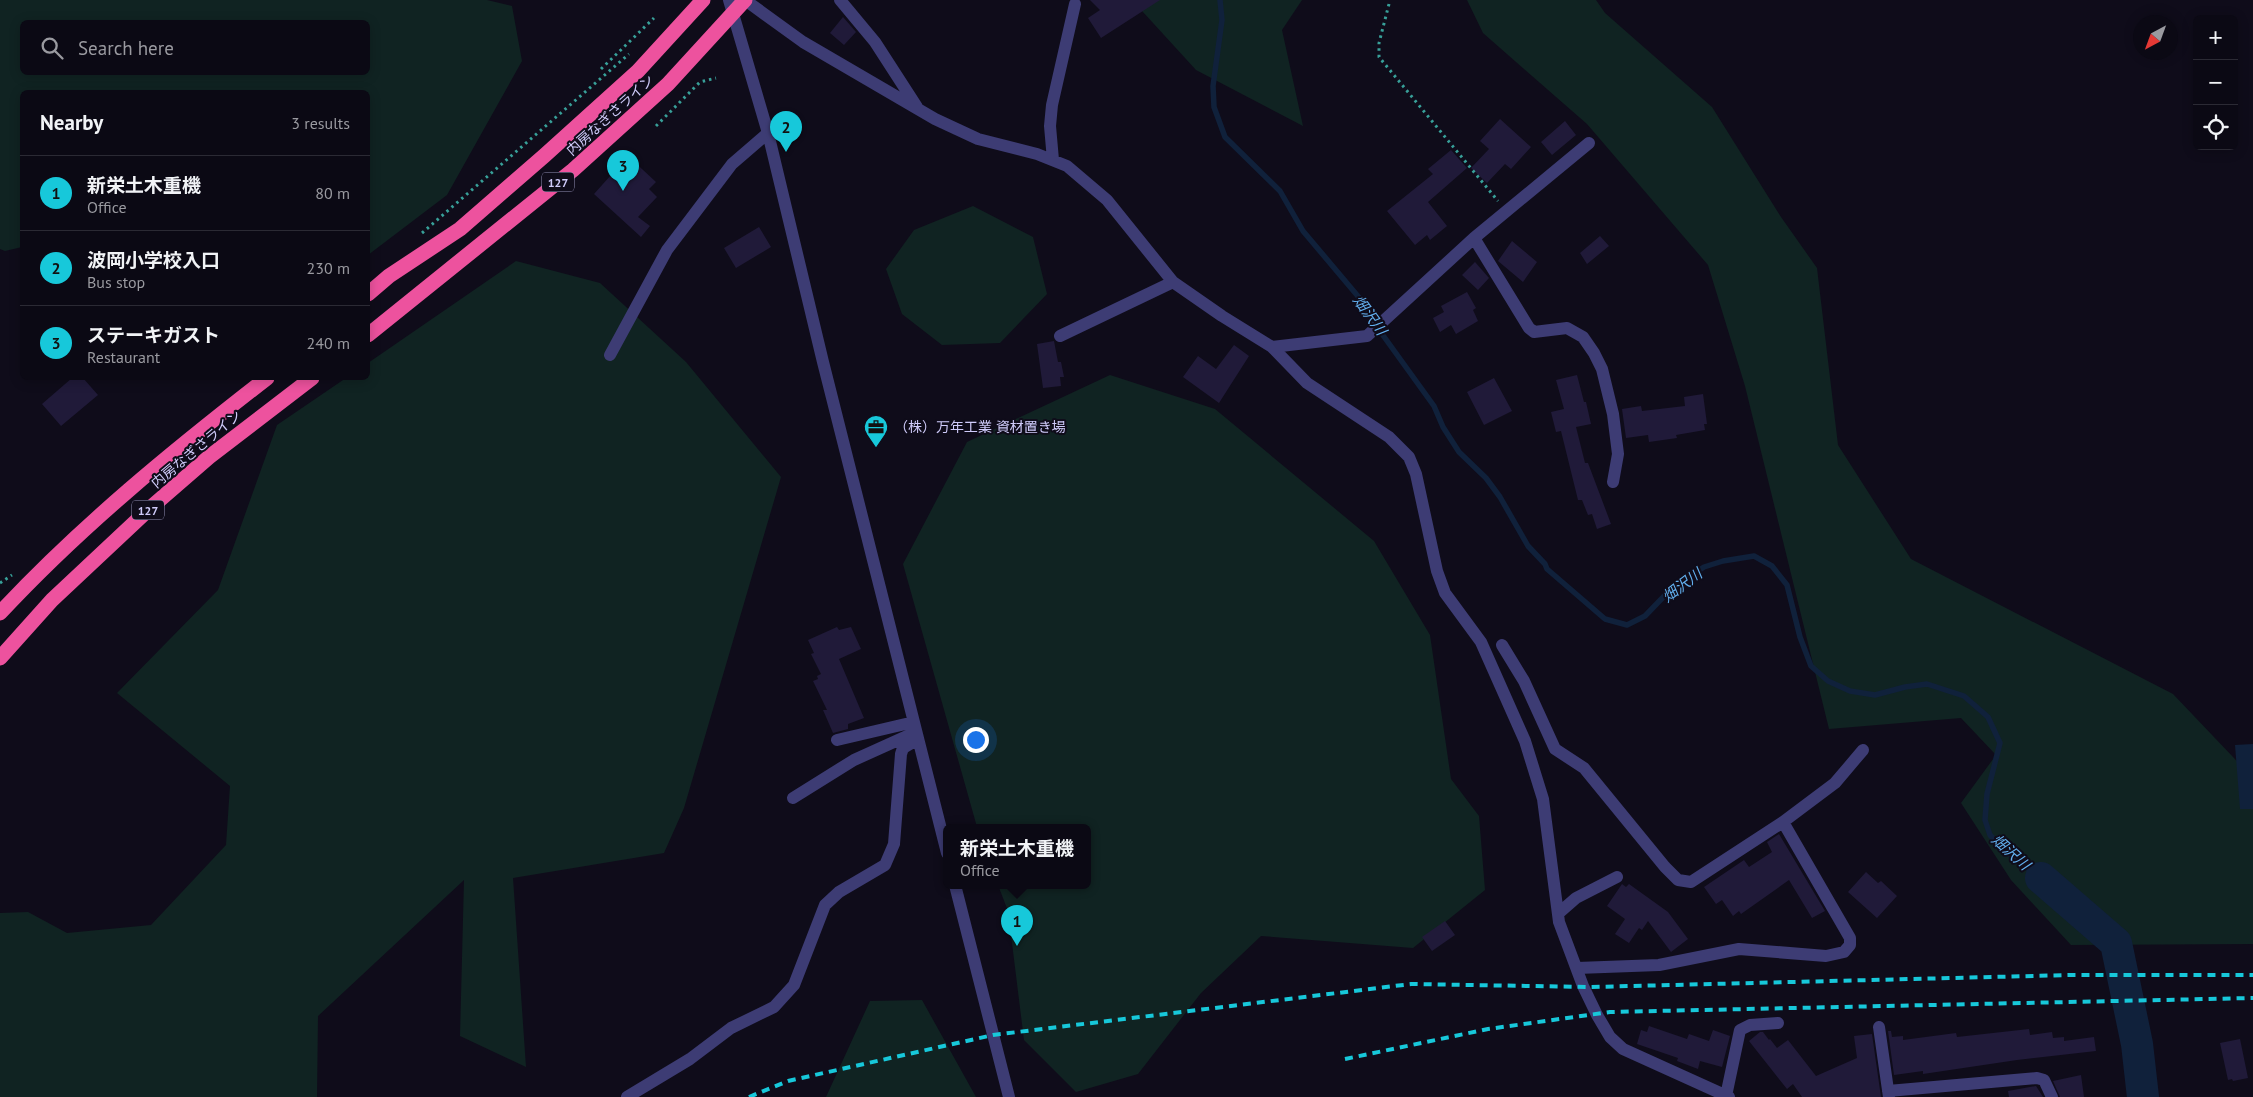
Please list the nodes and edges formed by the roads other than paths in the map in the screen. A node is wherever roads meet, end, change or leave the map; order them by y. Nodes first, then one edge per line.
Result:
1 (703, 0) edge
2 (745, 0) edge
3 (840, 0) edge
4 (1076, 4) dead end
5 (731, 7) edge
6 (919, 110) junction
7 (768, 133) junction
8 (1589, 143) dead end
9 (1053, 160) junction
10 (1474, 238) junction
11 (1173, 282) junction
12 (370, 292) edge
13 (370, 333) edge
14 (1060, 336) dead end
15 (1272, 346) junction
16 (610, 355) dead end
17 (264, 380) edge
18 (309, 380) edge
19 (1613, 482) dead end
20 (0, 613) edge
21 (1502, 645) dead end
22 (0, 658) edge
23 (916, 731) junction
24 (837, 740) dead end
25 (1863, 750) dead end
26 (794, 798) dead end
27 (1783, 822) junction
28 (943, 837) edge
29 (1617, 877) dead end
30 (956, 889) edge
31 (1560, 912) junction
32 (1577, 968) junction
33 (1778, 1023) dead end
34 (1879, 1027) dead end
35 (1888, 1094) edge
36 (627, 1097) edge
37 (1009, 1097) edge
38 (1728, 1097) edge
39 (2052, 1097) edge

1 - 12 highway, 内房なぎさライン / 127
2 - 5 highway, 内房なぎさライン / 127
2 - 6 street
3 - 6 street
4 - 9 street
5 - 7 street
5 - 13 highway, 内房なぎさライン / 127
6 - 9 street
7 - 16 street
7 - 23 street
8 - 10 street
9 - 11 street
10 - 15 street
10 - 19 street
11 - 14 street
11 - 15 street
15 - 31 street
17 - 20 highway, 内房なぎさライン / 127
18 - 22 highway, 内房なぎさライン / 127
21 - 27 street
23 - 24 street
23 - 26 street
23 - 28 street
23 - 36 street
25 - 27 street
27 - 32 street
29 - 31 street
30 - 37 street
31 - 32 street
32 - 38 street
33 - 38 street
34 - 35 street
35 - 39 street

